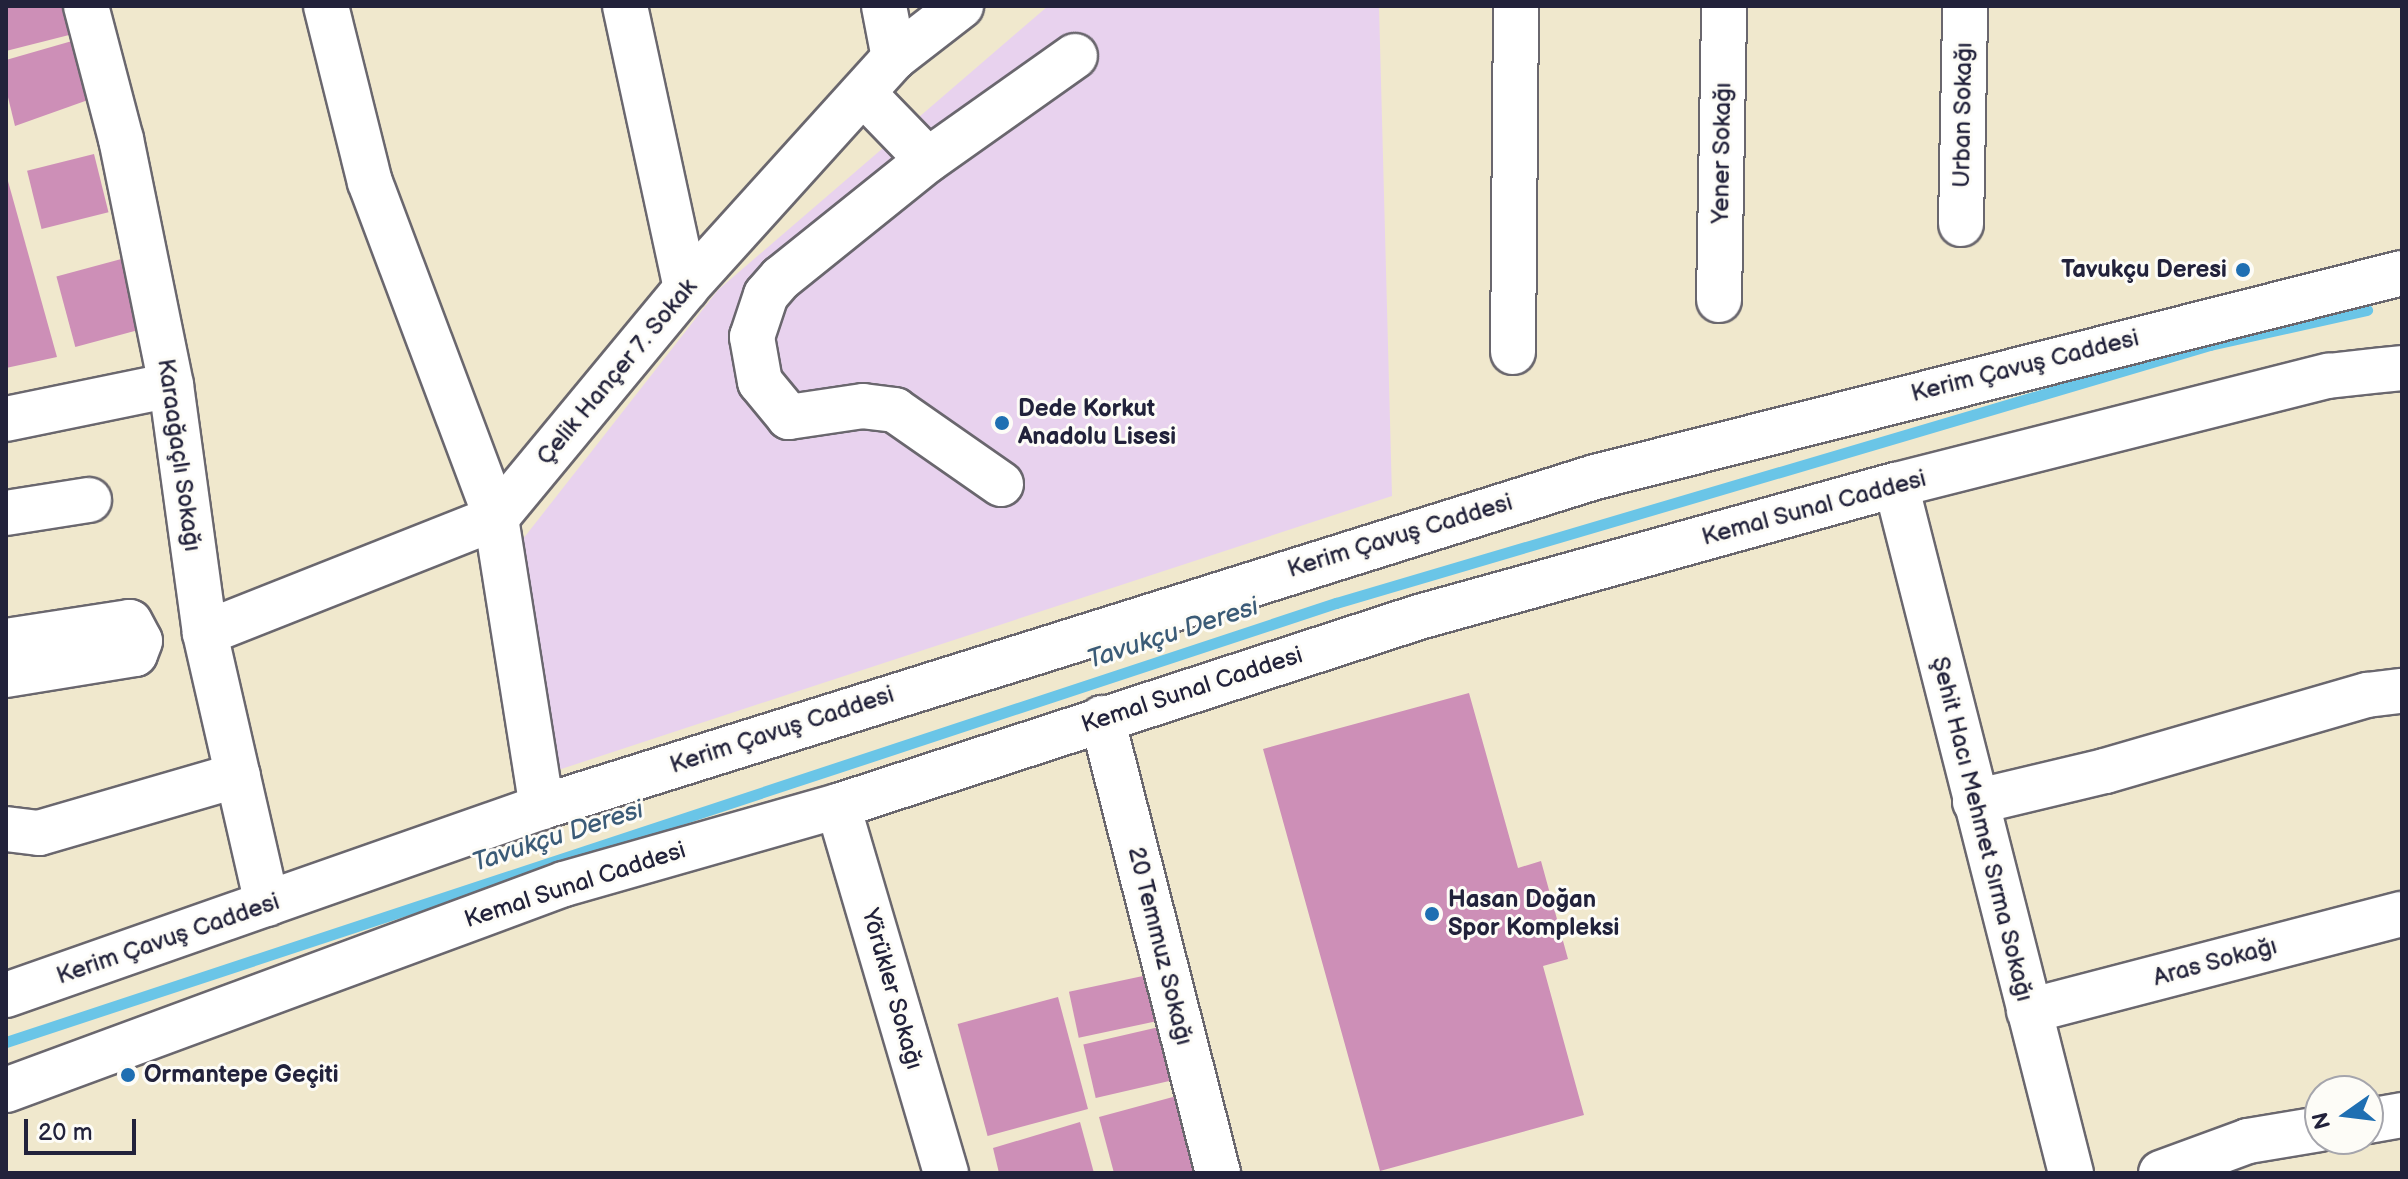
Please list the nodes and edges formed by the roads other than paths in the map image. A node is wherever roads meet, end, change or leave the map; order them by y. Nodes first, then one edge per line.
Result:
1 (86, 6) edge
2 (326, 6) edge
3 (625, 6) edge
4 (884, 6) edge
5 (961, 6) edge
6 (1516, 6) edge
7 (1724, 6) edge
8 (1965, 6) edge
9 (1075, 56) dead end
10 (894, 58) junction
11 (863, 93) junction
12 (928, 160) junction
13 (1961, 224) dead end
14 (2402, 273) edge
15 (686, 288) junction
16 (1719, 300) dead end
17 (1513, 352) dead end
18 (2402, 368) edge
19 (171, 385) junction
20 (6, 419) edge
21 (1001, 484) dead end
22 (1896, 485) junction
23 (89, 500) dead end
24 (6, 513) edge
25 (496, 518) junction
26 (205, 633) junction
27 (6, 641) edge
28 (6, 675) edge
29 (2402, 691) edge
30 (1102, 718) junction
31 (238, 775) junction
32 (1975, 802) junction
33 (838, 806) junction
34 (542, 807) junction
35 (6, 829) edge
36 (267, 904) junction
37 (2402, 914) edge
38 (6, 995) edge
39 (2029, 1011) junction
40 (6, 1090) edge
41 (2304, 1132) edge
42 (946, 1173) edge
43 (1218, 1173) edge
44 (2071, 1173) edge
45 (2161, 1173) edge

1 - 19 street, Karaağaçlı Sokağı
2 - 25 street
3 - 15 street
4 - 10 street
5 - 10 street, Çelik Hançer 7. Sokak
6 - 17 street
7 - 16 street, Yener Sokağı
8 - 13 street, Urban Sokağı
9 - 12 street
10 - 11 street, Çelik Hançer 7. Sokak
11 - 12 street
11 - 15 street, Çelik Hançer 7. Sokak
12 - 21 street
14 - 34 street, Kerim Çavuş Caddesi
15 - 25 street, Çelik Hançer 7. Sokak
18 - 22 street, Kemal Sunal Caddesi
19 - 20 street
19 - 26 street, Karaağaçlı Sokağı
22 - 30 street, Kemal Sunal Caddesi
22 - 32 street, Şehit Hacı Mehmet Sırma Sokağı
23 - 24 street
25 - 26 street, Çelik Hançer 7. Sokak
25 - 34 street
26 - 31 street, Karaağaçlı Sokağı
27 - 28 street
29 - 32 street
30 - 33 street, Kemal Sunal Caddesi
30 - 43 street, 20 Temmuz Sokağı
31 - 35 street
31 - 36 street, Karaağaçlı Sokağı
32 - 39 street, Şehit Hacı Mehmet Sırma Sokağı
33 - 40 street, Kemal Sunal Caddesi
33 - 42 street, Yörükler Sokağı
34 - 36 street, Kerim Çavuş Caddesi
36 - 38 street, Kerim Çavuş Caddesi
37 - 39 street, Aras Sokağı
39 - 44 street, Şehit Hacı Mehmet Sırma Sokağı
41 - 45 street

